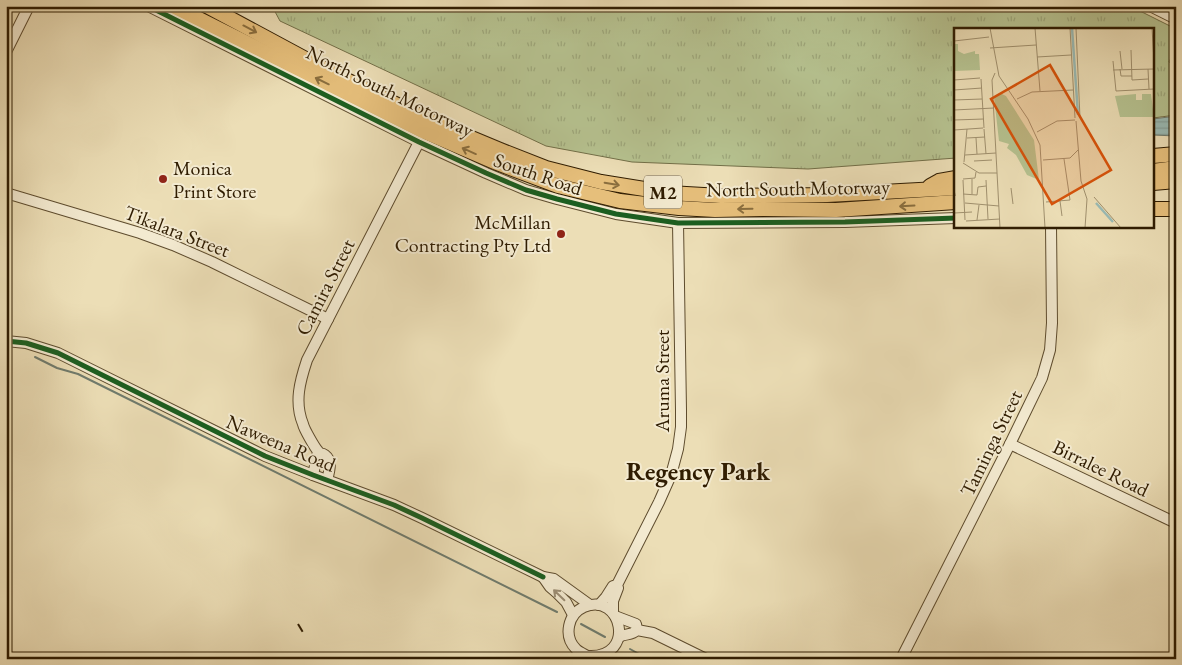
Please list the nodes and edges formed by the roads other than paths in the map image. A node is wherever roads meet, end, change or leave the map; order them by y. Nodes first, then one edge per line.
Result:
1 (29, 6) edge
2 (148, 6) edge
3 (173, 6) edge
4 (207, 6) edge
5 (1150, 6) edge
6 (1176, 19) edge
7 (6, 52) edge
8 (419, 142) junction
9 (1176, 154) edge
10 (1154, 156) edge
11 (1176, 168) edge
12 (1154, 171) edge
13 (954, 178) edge
14 (1176, 181) edge
15 (1154, 183) edge
16 (954, 188) edge
17 (920, 191) junction
18 (6, 192) edge
19 (954, 202) edge
20 (937, 204) junction
21 (954, 208) edge
22 (1154, 209) edge
23 (1176, 209) edge
24 (954, 218) edge
25 (678, 223) junction
26 (1050, 228) edge
27 (328, 319) junction
28 (6, 340) edge
29 (1010, 444) junction
30 (318, 452) junction
31 (314, 475) junction
32 (327, 480) junction
33 (1176, 523) edge
34 (543, 577) junction
35 (617, 585) junction
36 (595, 605) junction
37 (614, 614) junction
38 (573, 615) junction
39 (638, 630) junction
40 (619, 637) junction
41 (611, 655) edge
42 (590, 657) edge
43 (706, 659) edge
44 (901, 659) edge

1 - 7 street
2 - 8 street, South Road
20 -> 3 highway, North South Motorway / M2
4 -> 17 highway, North South Motorway / M2
5 - 6 street
8 - 25 street, South Road
8 - 27 street, Camira Street
9 - 10 highway
11 - 12 highway
13 - 17 highway
14 - 15 highway
16 - 17 highway, North South Motorway / M2
18 - 27 street, Tikalara Street
19 - 20 highway, North South Motorway / M2
20 - 21 highway
22 - 23 highway
24 - 25 street, South Road
25 - 35 street, Aruma Street
26 - 29 street, Taminga Street
27 - 30 street, Camira Street
28 - 31 street, Naweena Road
29 - 33 street, Birralee Road
29 - 44 street, Taminga Street
30 - 31 street
30 - 32 street, Camira Street
31 - 32 street, Naweena Road
32 - 34 street, Naweena Road
34 - 36 street, Naweena Road
38 -> 34 street, Naweena Road
35 - 36 street, Aruma Street
35 - 37 street, Aruma Street
36 - 37 street
36 - 38 street
37 - 39 street
37 - 40 street
38 - 42 street
39 - 40 street
39 - 43 street
40 - 41 street
41 - 42 street

